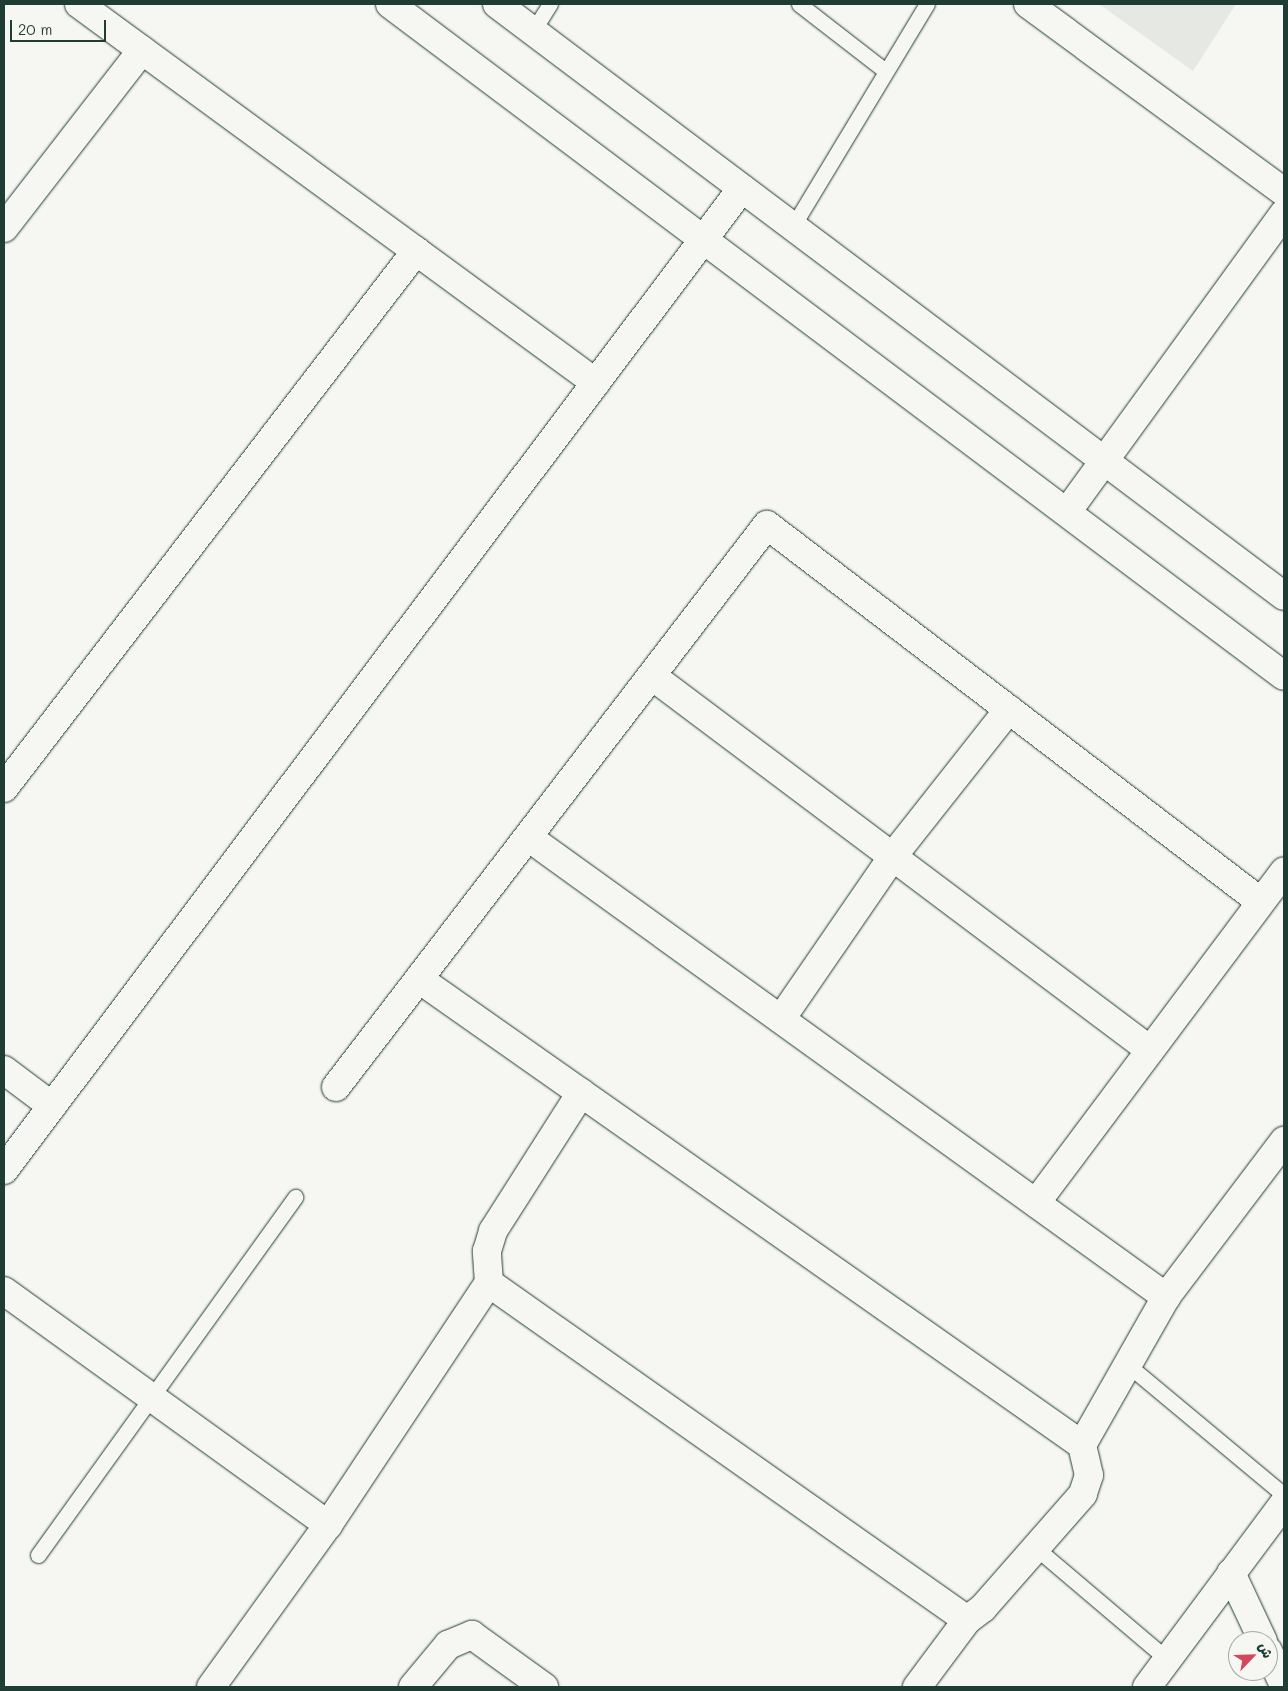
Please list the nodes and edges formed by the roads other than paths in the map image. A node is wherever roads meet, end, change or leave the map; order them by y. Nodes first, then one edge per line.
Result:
1 (79, 4) edge
2 (390, 4) edge
3 (497, 4) edge
4 (550, 4) edge
5 (799, 4) edge
6 (927, 4) edge
7 (1028, 4) edge
8 (533, 31) junction
9 (142, 50) junction
10 (884, 70) junction
11 (742, 188) junction
12 (1284, 192) edge
13 (1284, 214) edge
14 (793, 226) junction
15 (4, 228) edge
16 (704, 239) junction
17 (416, 251) junction
18 (596, 383) junction
19 (1104, 461) junction
20 (1067, 512) junction
21 (1284, 596) edge
22 (652, 676) junction
23 (1284, 676) edge
24 (1009, 709) junction
25 (4, 788) edge
26 (528, 837) junction
27 (893, 856) junction
28 (1284, 872) edge
29 (1261, 902) junction
30 (419, 979) junction
31 (781, 1019) junction
32 (1150, 1050) junction
33 (4, 1070) edge
34 (336, 1087) dead end
35 (581, 1093) junction
36 (52, 1106) junction
37 (1284, 1141) edge
38 (4, 1170) edge
39 (295, 1197) dead end
40 (1036, 1203) junction
41 (489, 1283) junction
42 (4, 1291) edge
43 (1166, 1297) junction
44 (1128, 1364) junction
45 (153, 1399) junction
46 (1082, 1445) junction
47 (1284, 1495) edge
48 (1284, 1502) edge
49 (328, 1525) junction
50 (1036, 1548) junction
51 (38, 1556) dead end
52 (1231, 1573) junction
53 (966, 1620) junction
54 (1258, 1631) edge
55 (1167, 1659) junction
56 (1278, 1672) edge
57 (1284, 1684) edge
58 (210, 1687) edge
59 (413, 1687) edge
60 (544, 1687) edge
61 (917, 1687) edge
62 (1147, 1687) edge

1 - 9 street
2 - 16 street
3 - 8 street
4 - 8 lane
5 - 10 lane
6 - 10 lane
7 - 12 street
8 - 11 street
9 - 15 street
9 - 17 street
10 - 14 lane
11 - 14 street
11 - 16 street
13 - 19 street
14 - 19 street
16 - 18 street
16 - 20 street
17 - 18 street
17 - 25 street
18 - 36 street
19 - 20 street
19 - 21 street
20 - 23 street
22 - 24 street
22 - 26 street
22 - 27 street
24 - 27 street
24 - 29 street
26 - 30 street
26 - 31 street
27 - 31 street
27 - 32 street
28 - 29 street
29 - 32 street
30 - 34 street
30 - 35 street
31 - 40 street
32 - 40 street
33 - 36 street
35 - 41 street
35 - 46 street
36 - 38 street
37 - 43 street
39 - 45 lane
40 - 43 street
41 - 49 street
41 - 53 street
42 - 45 street
43 - 44 street
44 - 46 street
44 - 47 lane
45 - 49 street
45 - 51 lane
46 - 50 street
48 - 52 street
49 - 58 street
50 - 53 street
50 - 55 lane
52 - 54 street
52 - 55 street
53 - 61 street
55 - 62 street
56 - 57 street
59 - 60 street

